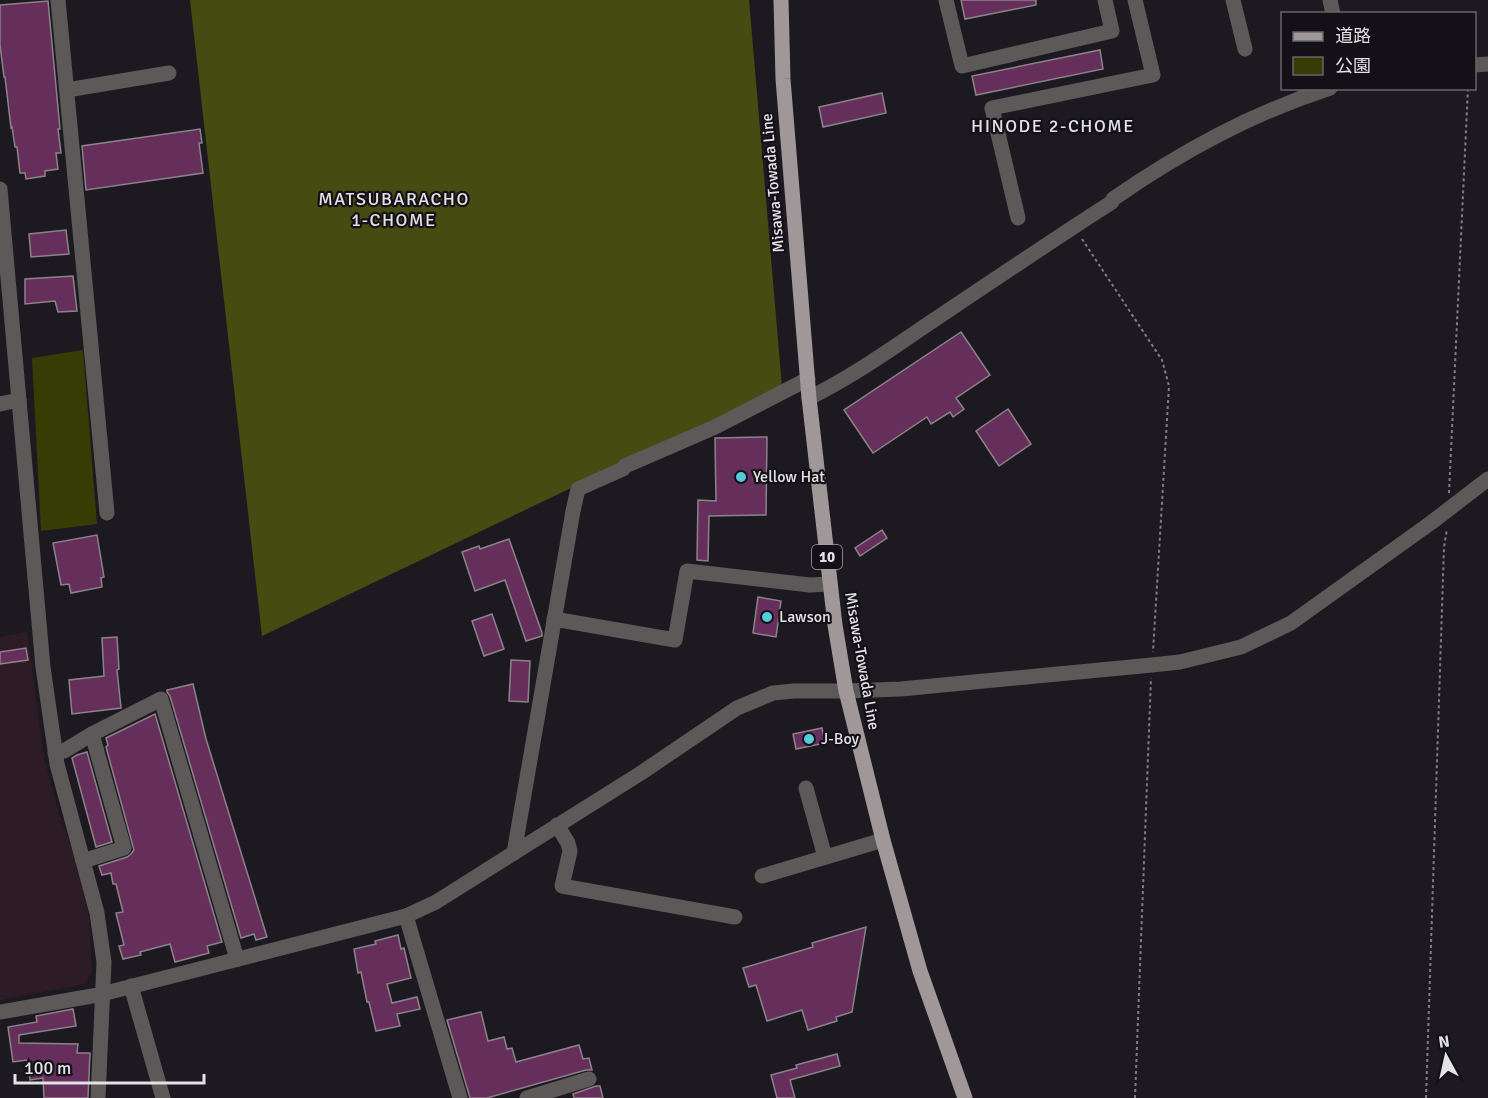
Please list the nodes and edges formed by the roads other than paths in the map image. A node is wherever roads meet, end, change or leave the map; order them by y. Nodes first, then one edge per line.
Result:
1 (58, 0) edge
2 (781, 0) edge
3 (946, 0) edge
4 (1105, 0) edge
5 (1136, 0) edge
6 (1233, 0) edge
7 (1245, 49) dead end
8 (169, 73) dead end
9 (67, 90) junction
10 (1324, 90) edge
11 (0, 189) edge
12 (1018, 218) dead end
13 (3, 258) edge
14 (7, 336) edge
15 (807, 379) junction
16 (809, 398) junction
17 (20, 400) junction
18 (0, 404) edge
19 (1488, 479) edge
20 (106, 513) dead end
21 (830, 584) junction
22 (554, 619) junction
23 (846, 691) junction
24 (92, 734) junction
25 (56, 753) junction
26 (806, 788) dead end
27 (557, 825) junction
28 (883, 840) junction
29 (514, 852) junction
30 (825, 857) junction
31 (83, 861) junction
32 (762, 876) dead end
33 (406, 916) junction
34 (735, 917) dead end
35 (237, 959) junction
36 (131, 986) junction
37 (103, 993) junction
38 (0, 1012) edge
39 (589, 1079) dead end
40 (98, 1098) edge
41 (163, 1098) edge
42 (460, 1098) edge
43 (527, 1098) edge
44 (965, 1098) edge

1 - 9 street
2 - 15 main road, Misawa-Towada Line / 10
3 - 4 street
5 - 12 street
6 - 7 street
8 - 9 street
9 - 20 street
10 - 16 street
11 - 13 street
13 - 14 street
14 - 17 street
15 - 16 main road, Misawa-Towada Line / 10
15 - 22 street
16 - 21 main road, Misawa-Towada Line / 10
17 - 18 street
17 - 25 street
19 - 23 street
21 - 22 street
21 - 23 main road, Misawa-Towada Line / 10
22 - 29 street
23 - 27 street
23 - 28 main road, Misawa-Towada Line / 10
24 - 25 street
24 - 31 street
24 - 35 street
25 - 31 street
26 - 30 street
27 - 29 street
27 - 34 street
28 - 30 street
28 - 44 main road, Misawa-Towada Line / 10
29 - 33 street
30 - 32 street
31 - 37 street
33 - 35 street
33 - 42 street
35 - 36 street
36 - 37 street
36 - 41 street
37 - 38 street
37 - 40 street
39 - 43 street

